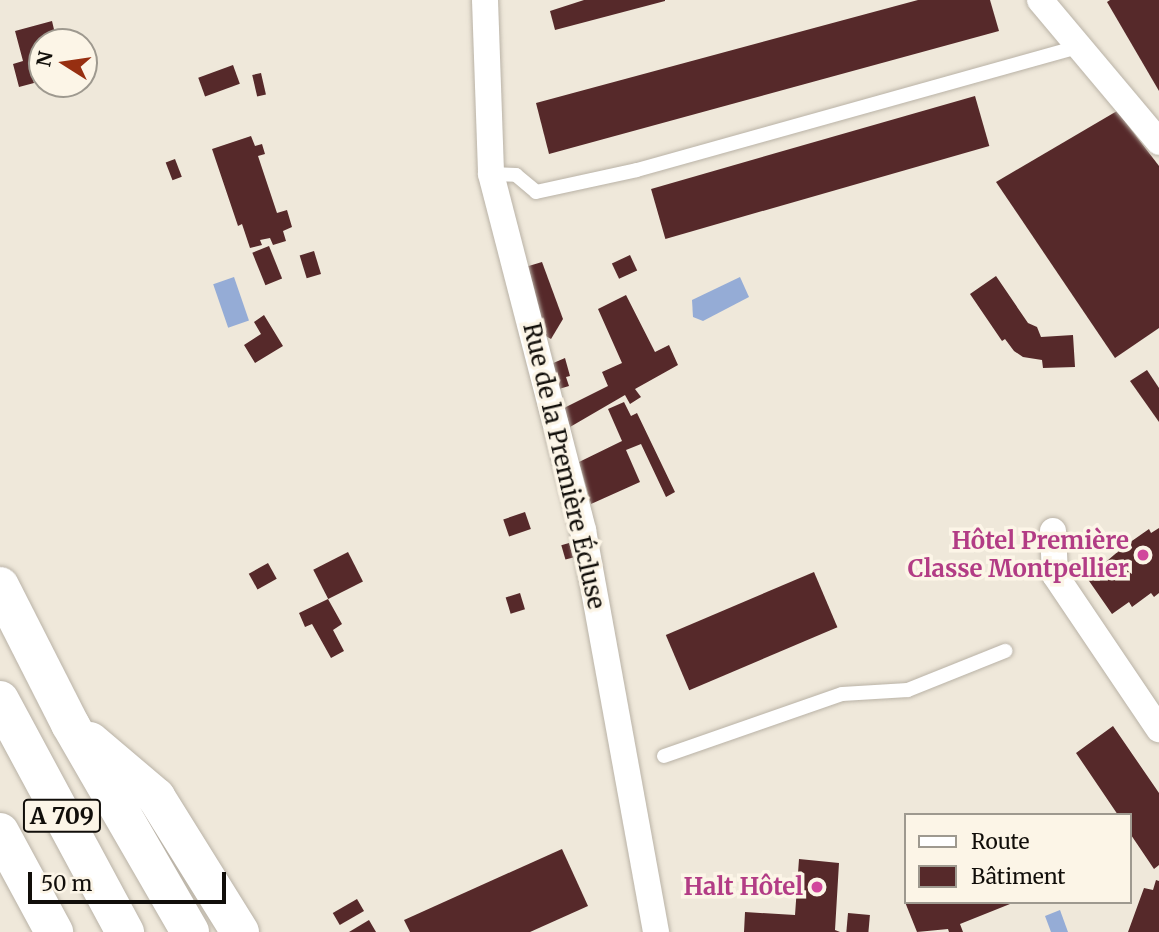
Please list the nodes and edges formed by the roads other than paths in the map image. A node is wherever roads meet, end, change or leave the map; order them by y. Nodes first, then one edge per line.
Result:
1 (485, 0) edge
2 (1040, 0) edge
3 (1079, 47) junction
4 (1159, 142) edge
5 (491, 174) junction
6 (1053, 531) dead end
7 (0, 586) edge
8 (1005, 651) dead end
9 (0, 700) edge
10 (70, 724) junction
11 (1159, 729) edge
12 (664, 756) dead end
13 (0, 832) edge
14 (54, 932) edge
15 (125, 932) edge
16 (190, 932) edge
17 (240, 932) edge
18 (656, 932) edge

1 - 5 street, Rue de la Première Écluse
2 - 3 street
3 - 4 street
3 - 5 lane
5 - 18 street, Rue de la Première Écluse
6 - 11 street
7 - 10 highway, A 709
8 - 12 lane
9 - 15 highway, A 709
10 - 16 highway, A 709
10 - 17 highway
13 - 14 highway

